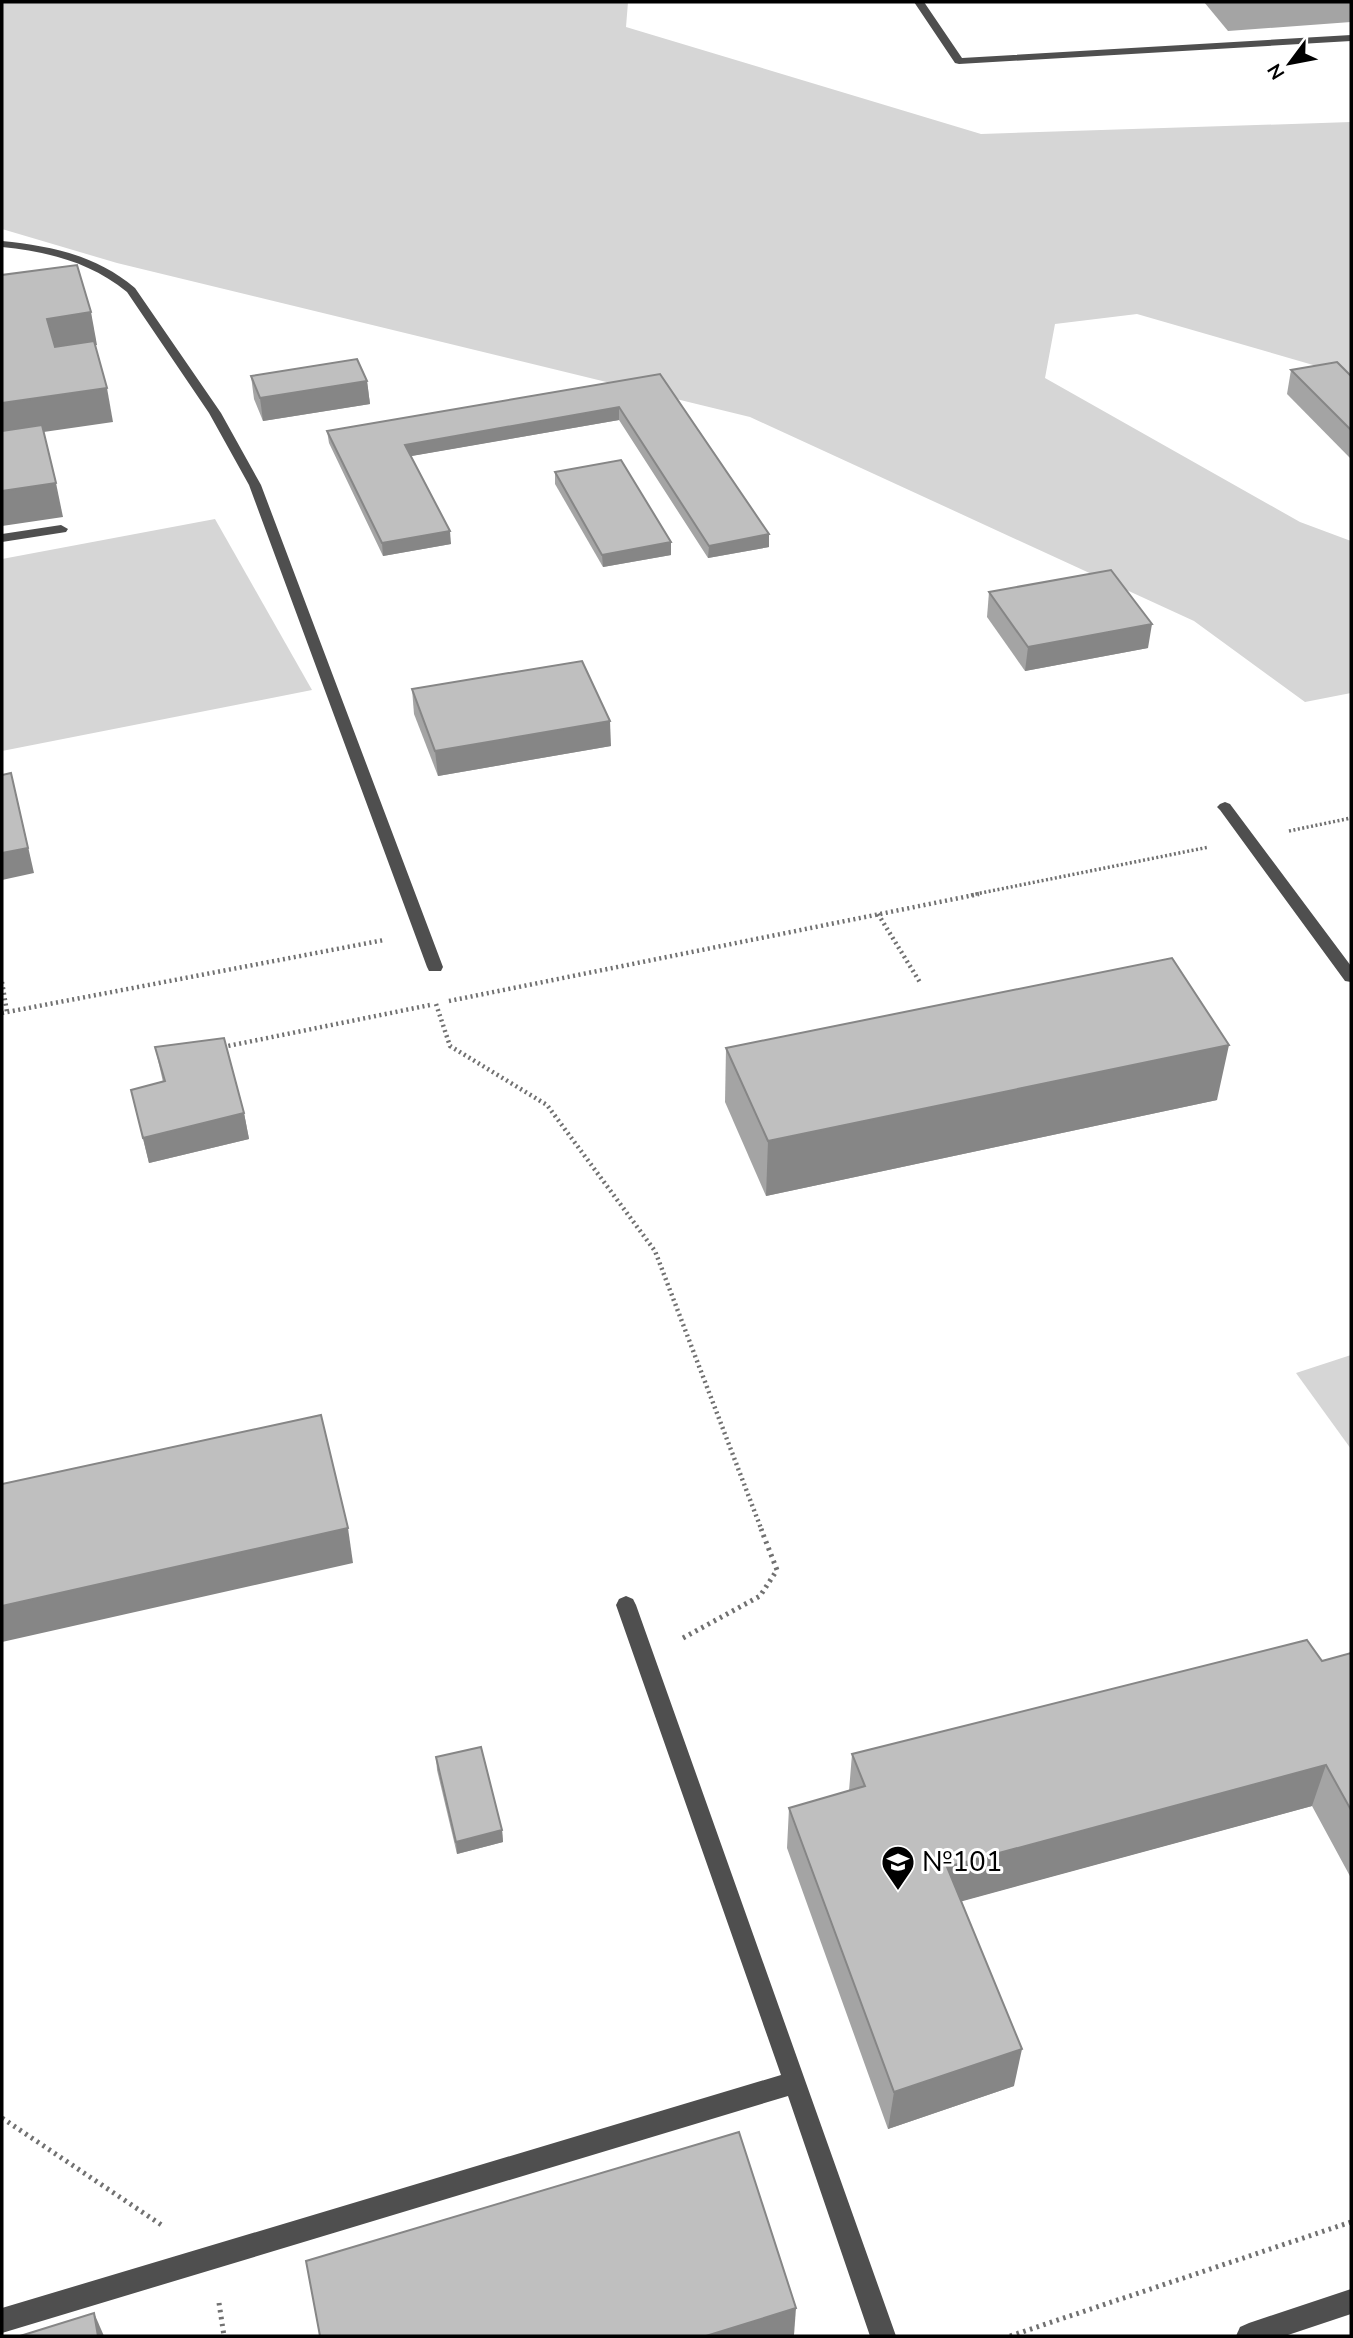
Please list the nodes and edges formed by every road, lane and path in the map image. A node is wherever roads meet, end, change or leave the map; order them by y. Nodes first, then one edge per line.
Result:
1 (919, 2) edge
2 (1351, 38) edge
3 (2, 244) edge
4 (61, 529) dead end
5 (2, 538) edge
6 (1225, 807) dead end
7 (1351, 818) edge
8 (1248, 839) junction
9 (878, 914) junction
10 (423, 933) junction
11 (435, 967) dead end
12 (1351, 977) edge
13 (2, 982) edge
14 (921, 984) dead end
15 (436, 1003) junction
16 (5, 1013) edge
17 (211, 1049) edge
18 (626, 1605) dead end
19 (646, 1659) junction
20 (795, 2082) junction
21 (2, 2118) edge
22 (1351, 2222) edge
23 (212, 2258) junction
24 (1351, 2301) edge
25 (2, 2321) edge
26 (224, 2336) edge
27 (883, 2336) edge
28 (1010, 2336) edge
29 (1250, 2336) edge

1 - 2 street
3 - 10 street
4 - 5 street
6 - 8 street
7 - 8 path
8 - 9 path
8 - 12 street
9 - 14 path
9 - 15 path
10 - 11 street
10 - 16 path
13 - 16 path
15 - 17 path
15 - 19 path
18 - 19 street
19 - 20 street
20 - 23 street
20 - 27 street
21 - 23 path
22 - 28 path
23 - 25 street
23 - 26 path
24 - 29 street

